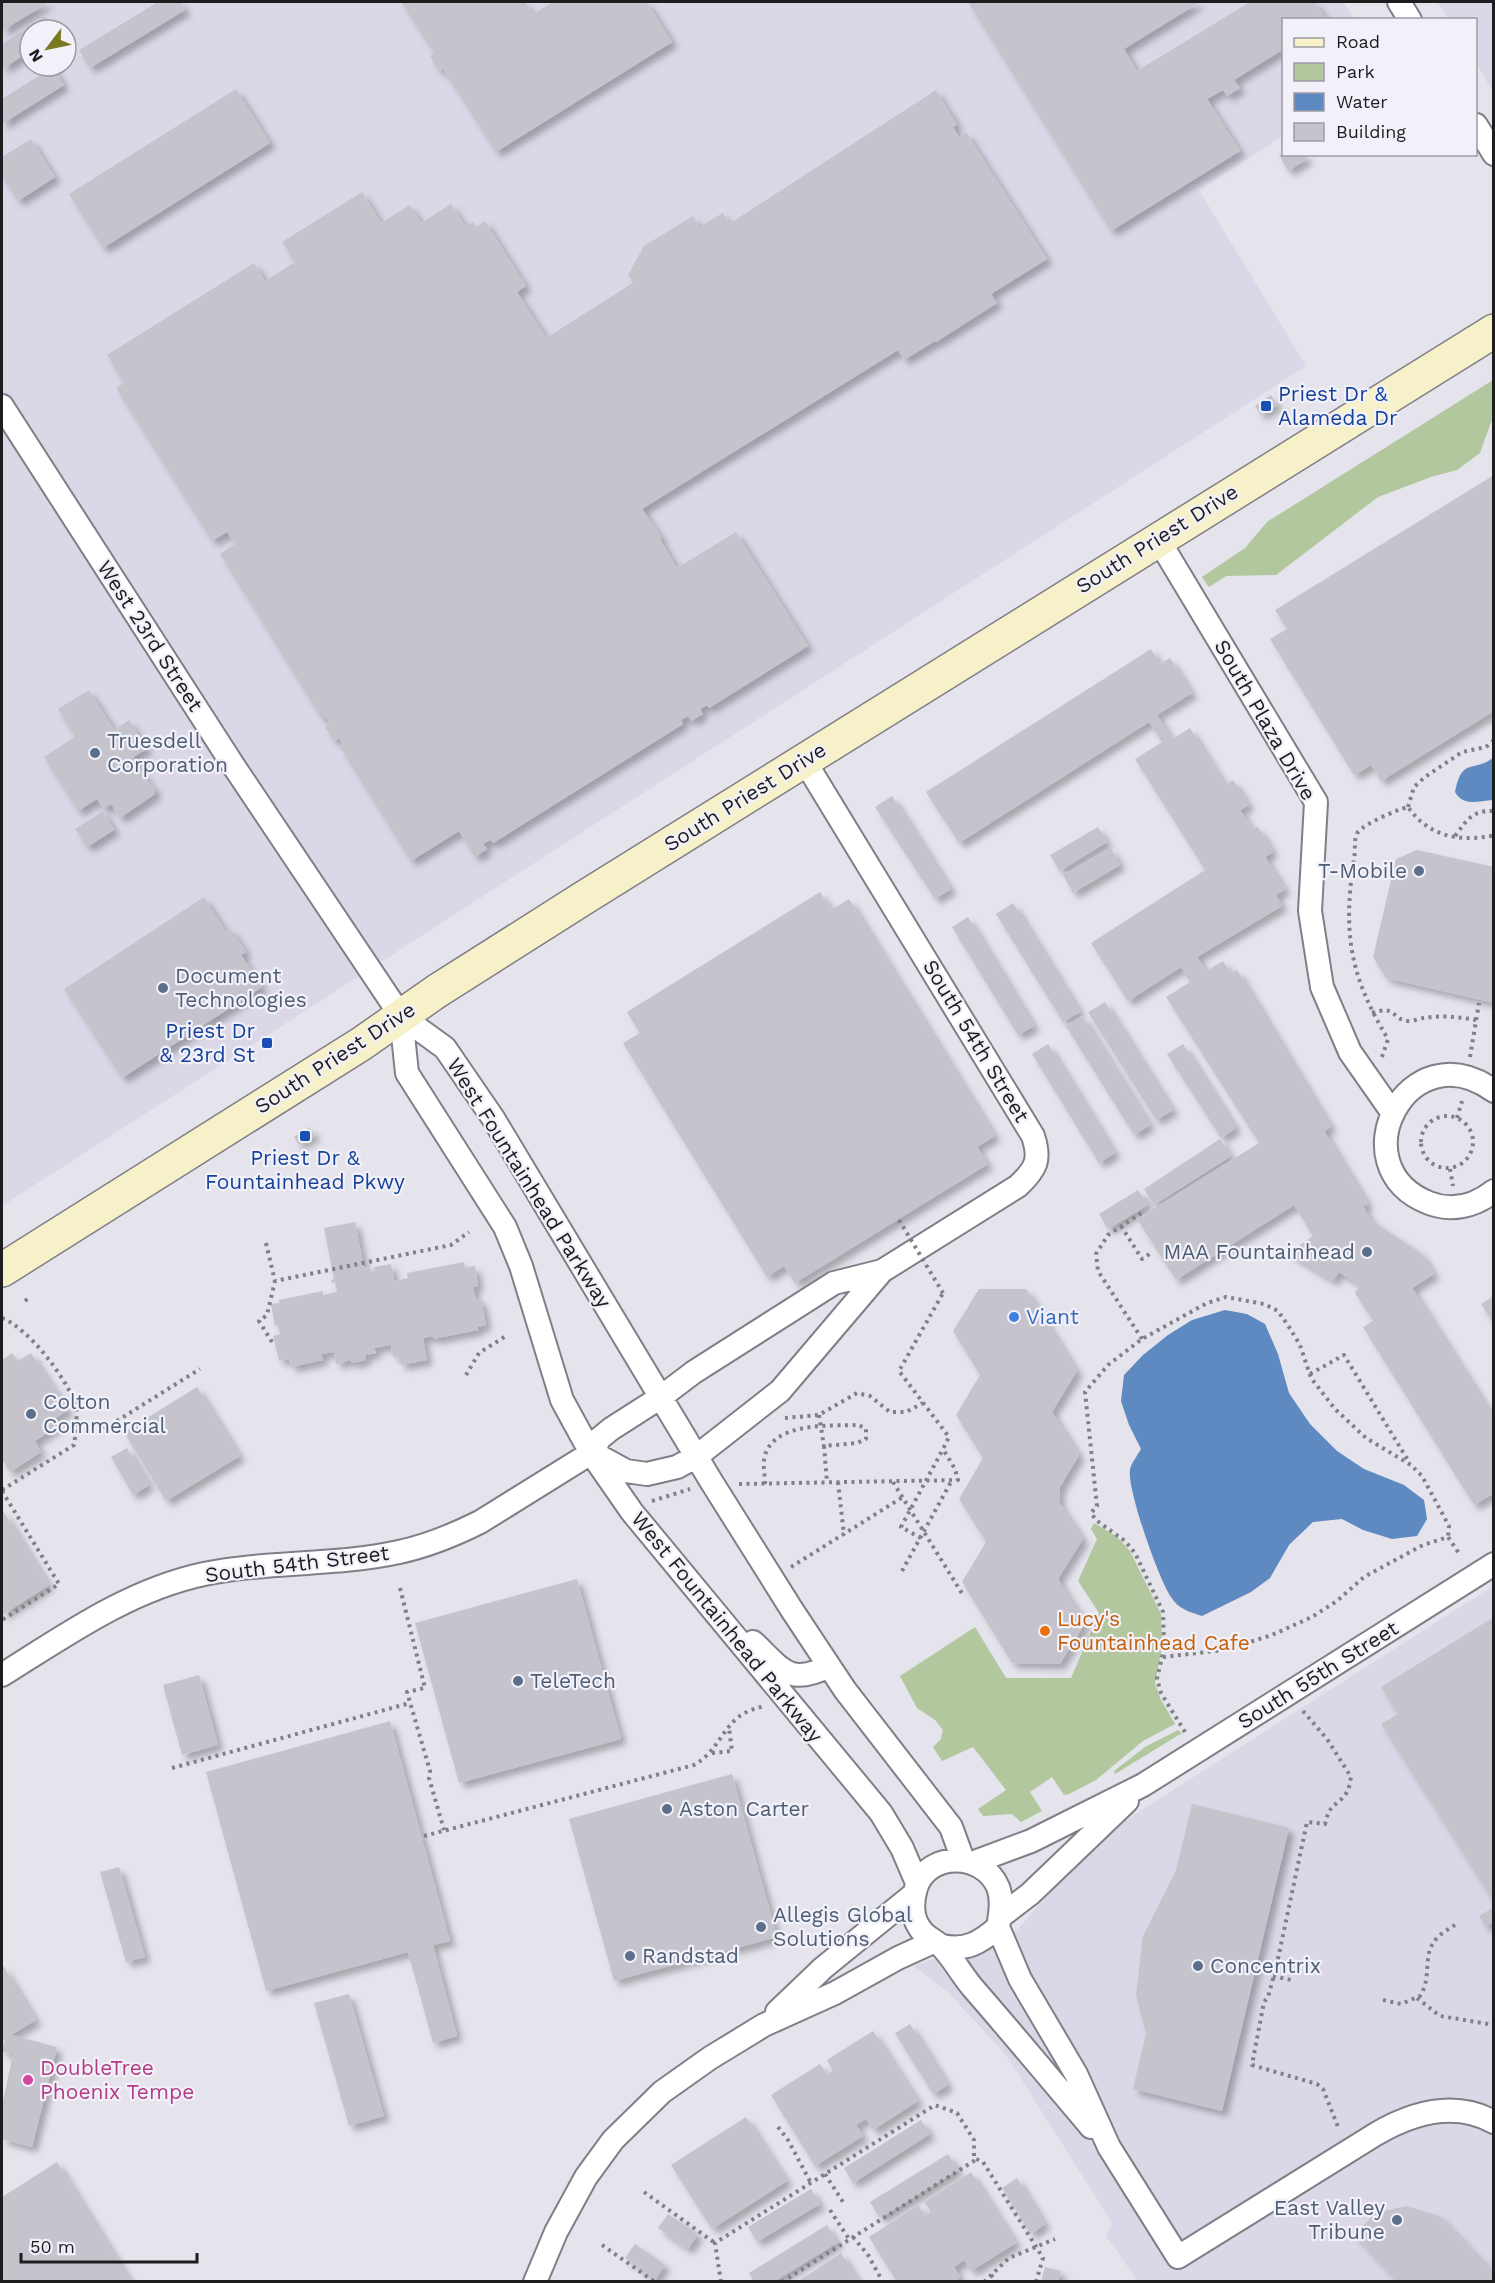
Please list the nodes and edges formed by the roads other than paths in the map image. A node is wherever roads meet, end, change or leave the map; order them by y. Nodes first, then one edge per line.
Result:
1 (1399, 2) edge
2 (1409, 18) edge
3 (1477, 127) edge
4 (1494, 154) edge
5 (1494, 331) edge
6 (2, 406) edge
7 (1158, 539) junction
8 (804, 760) junction
9 (401, 1016) junction
10 (1494, 1090) edge
11 (1392, 1112) junction
12 (1494, 1191) edge
13 (2, 1270) edge
14 (882, 1271) junction
15 (661, 1396) junction
16 (591, 1453) junction
17 (697, 1456) junction
18 (1494, 1564) edge
19 (721, 1622) junction
20 (829, 1666) junction
21 (2, 1675) edge
22 (1143, 1785) junction
23 (968, 1862) junction
24 (916, 1889) junction
25 (999, 1922) junction
26 (937, 1944) junction
27 (764, 2025) junction
28 (1494, 2122) edge
29 (1109, 2147) junction
30 (535, 2282) edge

1 - 2 street
3 - 4 street
5 - 7 main road, South Priest Drive
6 - 9 street, West 23rd Street
7 - 8 main road, South Priest Drive
7 - 11 street, South Plaza Drive
8 - 9 main road, South Priest Drive
8 - 14 street, South 54th Street
9 - 13 main road, South Priest Drive
9 - 15 street, West Fountainhead Parkway
9 - 16 street, West Fountainhead Parkway
10 - 11 street
11 - 12 street
14 - 15 street, South 54th Street
14 - 17 street, South 54th Street
15 - 16 street, South 54th Street
15 - 17 street, West Fountainhead Parkway
16 - 17 street, South 54th Street
16 - 19 street, West Fountainhead Parkway
16 - 21 street, South 54th Street
17 - 20 street, West Fountainhead Parkway
18 - 22 street, South 55th Street
19 - 20 street
19 - 24 street, West Fountainhead Parkway
20 - 23 street, West Fountainhead Parkway
22 - 23 street, South 55th Street
22 - 25 street, South 55th Street
23 - 24 street
23 - 25 street
24 - 26 street
24 - 27 street
25 - 26 street
25 - 29 street
26 - 27 street
26 - 29 street
27 - 30 street
28 - 29 street

